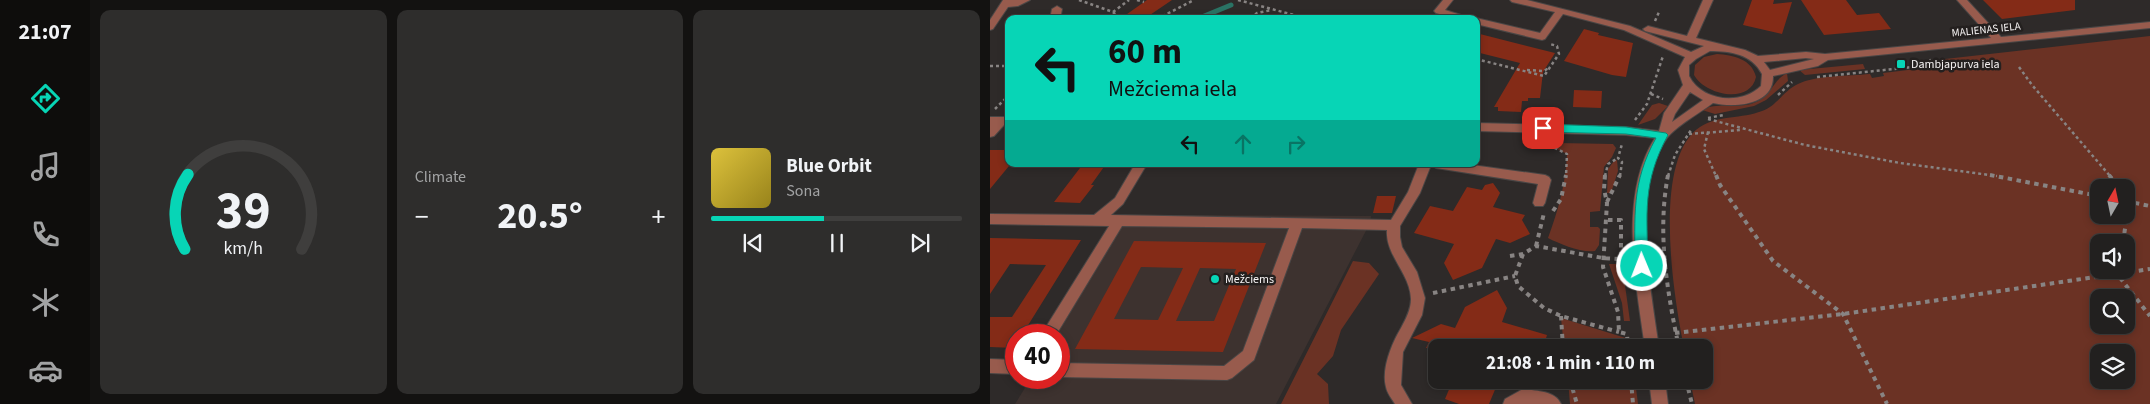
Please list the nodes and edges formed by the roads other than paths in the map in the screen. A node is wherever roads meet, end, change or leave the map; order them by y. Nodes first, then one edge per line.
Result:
1 (1025, 0) edge
2 (1448, 0) edge
3 (1515, 0) edge
4 (1708, 0) edge
5 (1962, 0) edge
6 (1006, 2) edge
7 (1560, 10) junction
8 (1454, 15) edge
9 (1480, 21) edge
10 (2150, 25) edge
11 (990, 27) edge
12 (1628, 27) junction
13 (1691, 38) junction
14 (1999, 40) junction
15 (1720, 48) junction
16 (1691, 56) junction
17 (1824, 57) junction
18 (1756, 59) junction
19 (1767, 74) junction
20 (1688, 85) junction
21 (1711, 99) junction
22 (998, 119) edge
23 (1480, 127) edge
24 (990, 133) edge
25 (1662, 135) junction
26 (1139, 167) edge
27 (1424, 167) edge
28 (1456, 167) edge
29 (1539, 202) road end
30 (990, 219) edge
31 (1097, 220) junction
32 (1119, 220) junction
33 (1297, 223) junction
34 (1394, 225) junction
35 (1055, 324) edge
36 (1651, 339) edge
37 (990, 366) edge
38 (1005, 367) edge
39 (1070, 370) edge
40 (1658, 389) edge
41 (1404, 404) edge
42 (1511, 404) edge
43 (1553, 404) edge
44 (1660, 404) edge

1 - 6 street
2 - 8 street
3 - 7 street
4 - 13 street
5 - 14 street
6 - 11 street
7 - 9 street
7 - 12 street
10 - 14 street, MALIENAS IELA
12 - 13 street
12 - 16 street
13 - 15 street
14 - 17 street, MALIENAS IELA
15 - 16 street
15 - 18 street
16 - 20 street
17 - 18 street, MALIENAS IELA
17 - 19 street, MALIENAS IELA
18 - 19 street
19 - 21 street
20 - 21 street
20 - 25 street
21 - 25 street
22 - 24 street
23 - 25 street
25 - 36 street
26 - 31 street
27 - 34 street
28 - 29 street
30 - 31 street
31 - 32 street
32 - 33 street
32 - 35 street
33 - 34 street
33 - 39 street
34 - 41 street
37 - 38 street
40 - 44 street
42 - 43 street

